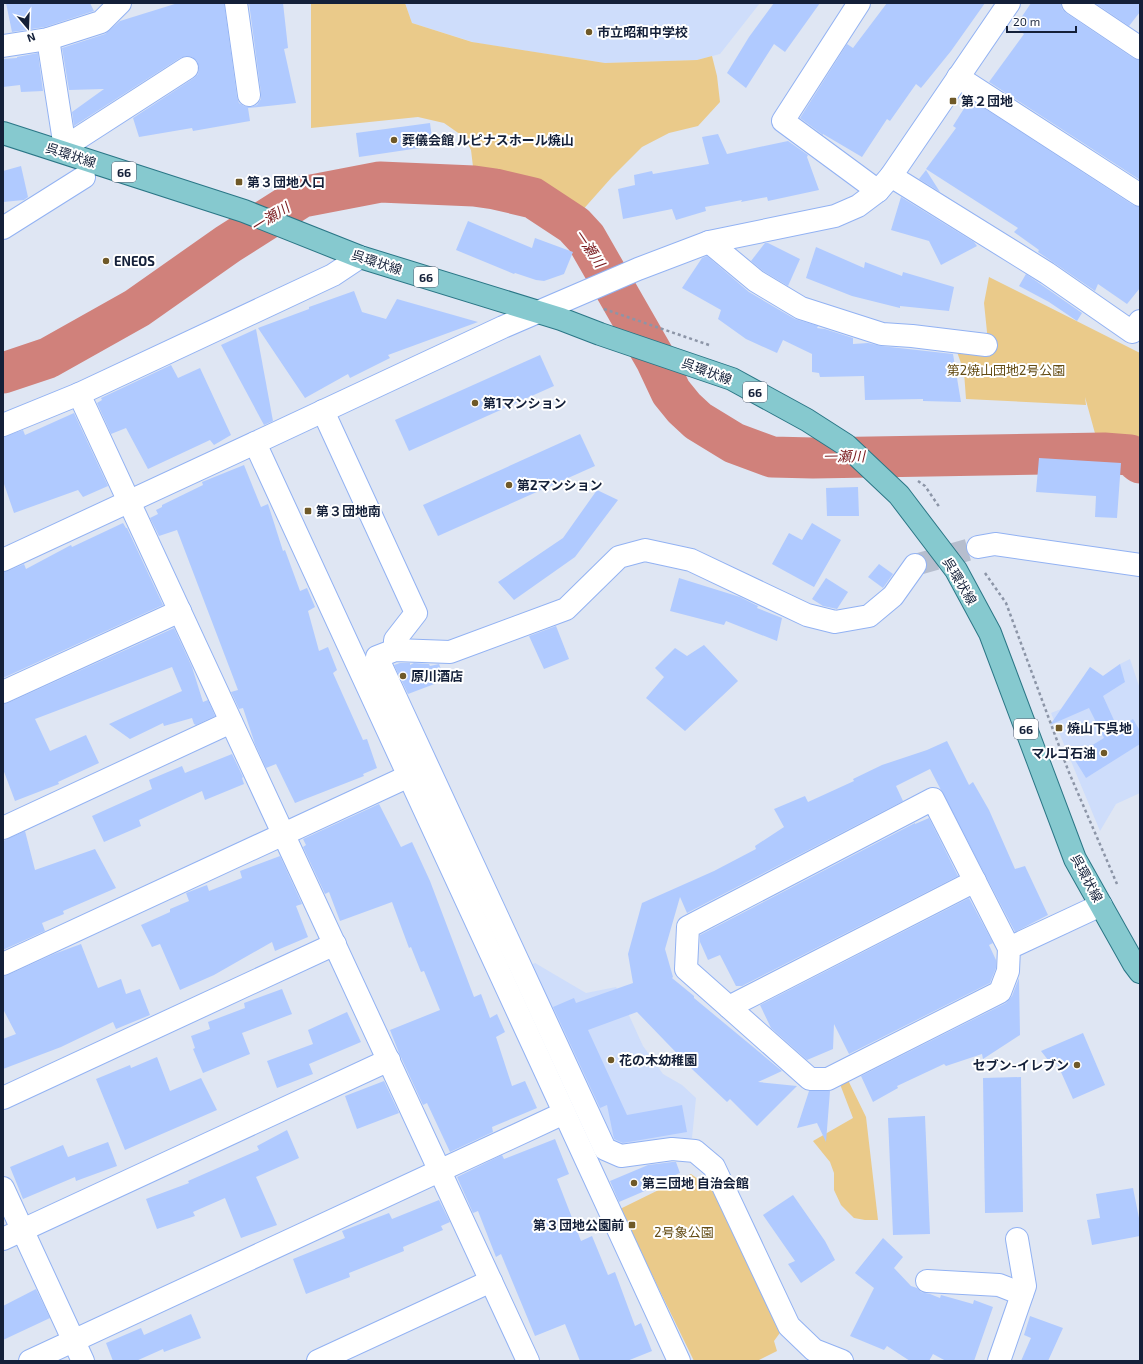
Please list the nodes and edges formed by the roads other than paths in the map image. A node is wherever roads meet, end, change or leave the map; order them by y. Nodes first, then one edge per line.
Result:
1 (120, 3) edge
2 (236, 3) edge
3 (859, 3) edge
4 (1009, 3) edge
5 (1073, 3) edge
6 (48, 39) junction
7 (3, 46) edge
8 (1140, 48) edge
9 (187, 68) dead end
10 (958, 77) junction
11 (249, 95) dead end
12 (3, 134) edge
13 (70, 146) junction
14 (84, 177) dead end
15 (884, 183) junction
16 (1140, 195) edge
17 (3, 228) edge
18 (709, 242) junction
19 (360, 257) junction
20 (539, 312) junction
21 (1140, 321) edge
22 (986, 345) dead end
23 (79, 394) junction
24 (323, 411) junction
25 (3, 425) edge
26 (255, 443) junction
27 (129, 502) junction
28 (978, 547) tunnel mouth
29 (3, 560) edge
30 (915, 565) tunnel mouth
31 (1140, 565) edge
32 (180, 611) junction
33 (394, 650) junction
34 (3, 692) edge
35 (232, 722) junction
36 (408, 776) junction
37 (3, 828) edge
38 (283, 834) junction
39 (975, 881) junction
40 (1101, 905) junction
41 (334, 944) junction
42 (1009, 948) junction
43 (3, 964) edge
44 (1140, 972) edge
45 (729, 1007) junction
46 (389, 1060) junction
47 (3, 1098) edge
48 (564, 1113) junction
49 (440, 1171) junction
50 (3, 1188) edge
51 (22, 1230) junction
52 (3, 1239) edge
53 (1017, 1239) dead end
54 (491, 1281) junction
55 (927, 1281) dead end
56 (1022, 1294) junction
57 (74, 1341) junction
58 (30, 1361) edge
59 (83, 1361) edge
60 (318, 1361) edge
61 (528, 1361) edge
62 (678, 1361) edge
63 (842, 1361) edge
64 (999, 1361) edge

1 - 6 street
2 - 11 street
3 - 15 street
4 - 10 street
5 - 8 street
6 - 7 street
6 - 13 street
9 - 13 street
10 - 15 street
10 - 16 street
12 - 13 main road, 呉環状線 / 66
13 - 19 main road, 呉環状線 / 66
14 - 17 street
15 - 18 street
15 - 21 street
18 - 20 street
18 - 22 street
19 - 20 main road, 呉環状線 / 66
19 - 23 street
20 - 24 street
20 - 40 main road, 呉環状線 / 66
23 - 25 street
23 - 27 street
24 - 26 street
24 - 33 street
26 - 27 street
26 - 36 street
27 - 29 street
27 - 32 street
28 - 31 street
30 - 33 street
32 - 34 street
32 - 35 street
33 - 63 street
35 - 37 street
35 - 38 street
36 - 38 street
36 - 48 street
38 - 41 street
38 - 43 street
39 - 42 street
39 - 45 street
39 - 45 street
40 - 42 street
40 - 44 main road, 呉環状線 / 66
41 - 46 street
41 - 47 street
42 - 45 street
46 - 49 street
46 - 51 street
48 - 49 street
48 - 62 street
49 - 54 street
49 - 57 street
50 - 51 street
51 - 52 street
51 - 57 street
53 - 56 street
54 - 60 street
54 - 61 street
55 - 56 street
56 - 64 street
57 - 58 street
57 - 59 street

